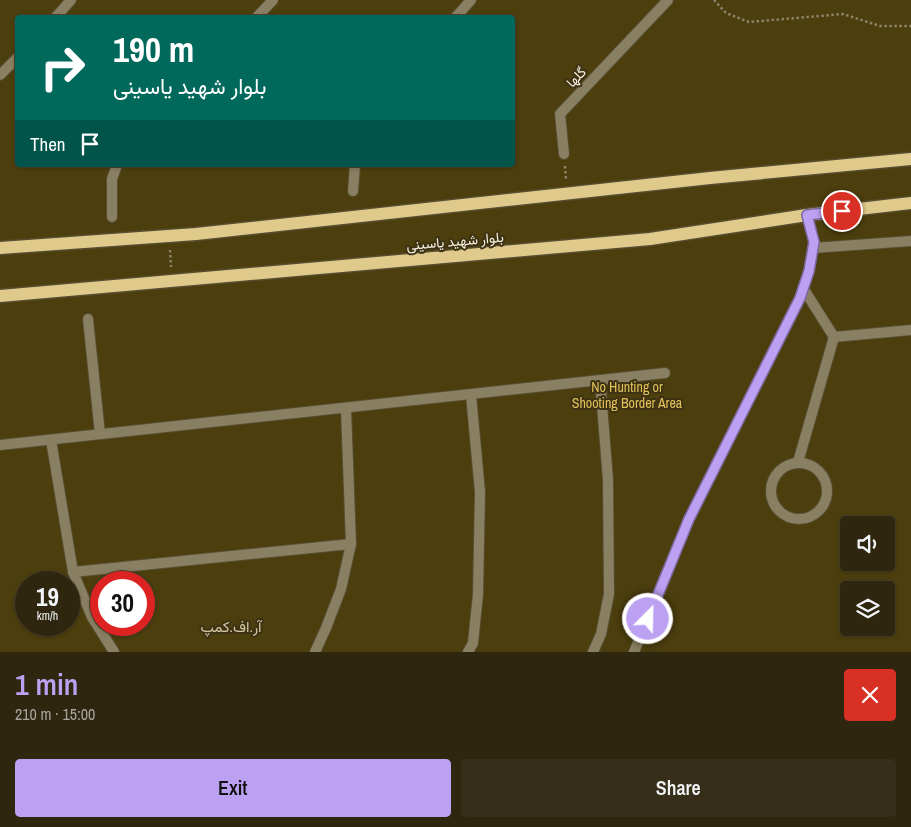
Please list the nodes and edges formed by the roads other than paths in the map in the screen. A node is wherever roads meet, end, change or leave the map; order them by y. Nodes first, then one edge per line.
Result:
1 (71, 0) edge
2 (273, 0) edge
3 (471, 0) edge
4 (668, 0) edge
5 (57, 15) edge
6 (259, 15) edge
7 (458, 15) edge
8 (15, 60) edge
9 (0, 75) edge
10 (564, 154) road end
11 (911, 159) edge
12 (116, 167) edge
13 (355, 167) edge
14 (354, 192) dead end
15 (911, 203) edge
16 (807, 215) junction
17 (112, 216) dead end
18 (911, 241) edge
19 (0, 248) edge
20 (813, 248) junction
21 (803, 288) junction
22 (0, 296) edge
23 (88, 319) dead end
24 (911, 330) edge
25 (834, 337) junction
26 (665, 373) dead end
27 (600, 380) junction
28 (471, 395) junction
29 (346, 409) junction
30 (100, 434) junction
31 (51, 440) junction
32 (0, 445) edge
33 (798, 462) junction
34 (351, 544) junction
35 (73, 571) edge
36 (80, 571) edge
37 (80, 589) edge
38 (114, 652) edge
39 (315, 652) edge
40 (468, 652) edge
41 (593, 652) edge
42 (634, 652) edge

1 - 5 street
2 - 6 street
3 - 7 street
4 - 10 street, گلها
8 - 9 street
11 - 19 main road
12 - 17 street
13 - 14 street
15 - 16 main road, بلوار شهید یاسینی
16 - 20 street
16 - 22 main road, بلوار شهید یاسینی
18 - 20 street
20 - 21 street
21 - 25 street
21 - 42 street
23 - 30 street
24 - 25 street
25 - 33 street
26 - 27 street
27 - 28 street
27 - 41 street
28 - 29 street
28 - 40 street
29 - 30 street
29 - 34 street
30 - 31 street
31 - 32 street
31 - 35 street
33 - 33 street
34 - 36 street
34 - 39 street
37 - 38 street

